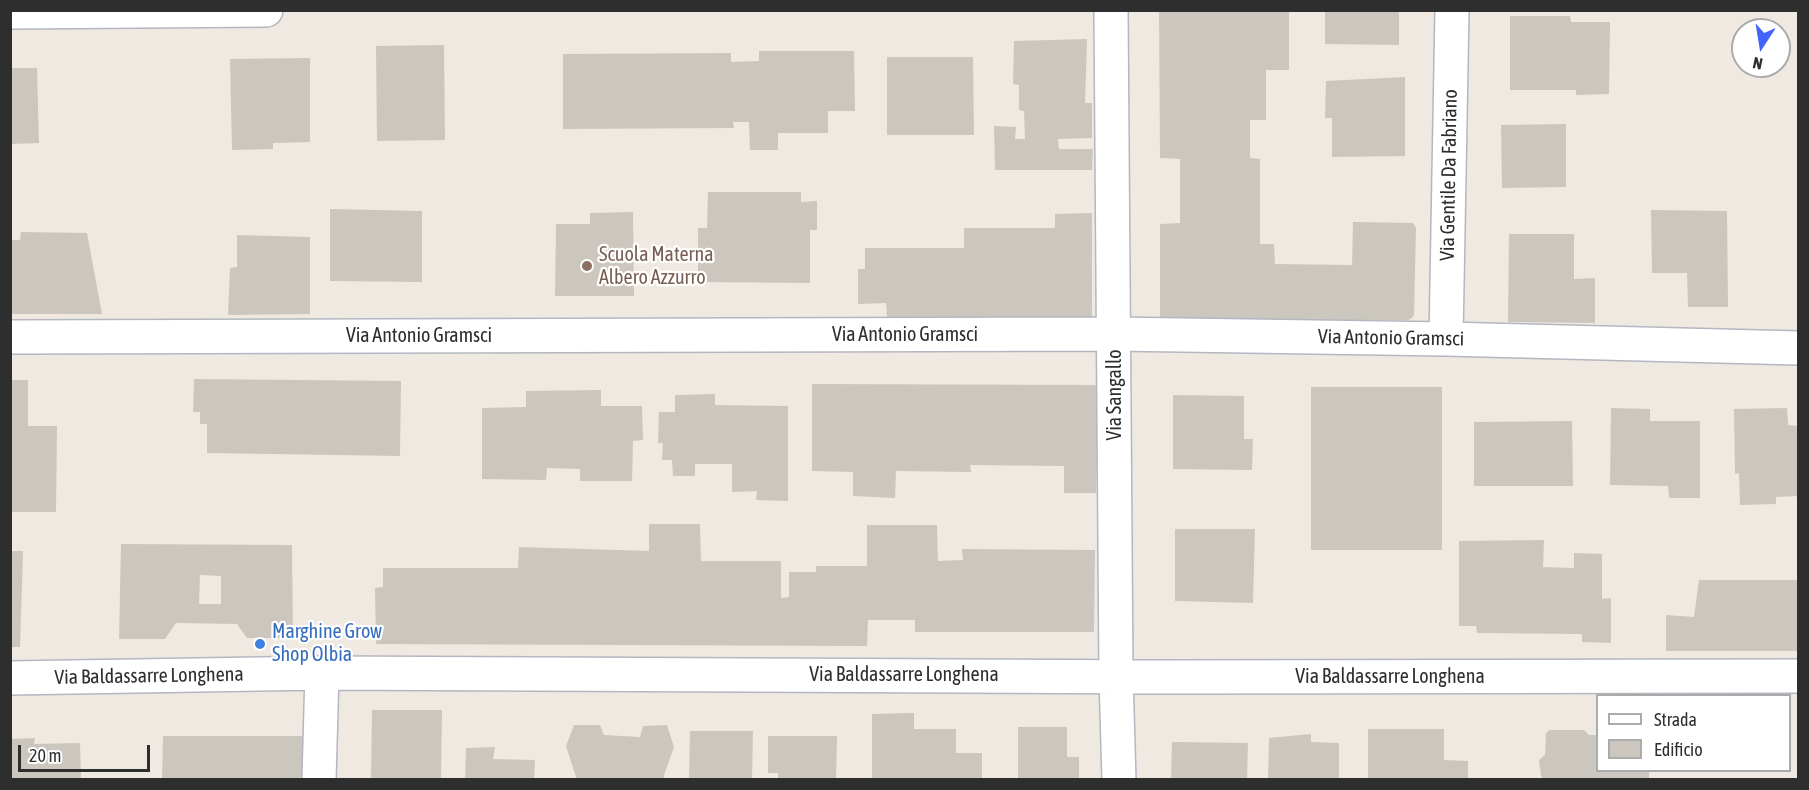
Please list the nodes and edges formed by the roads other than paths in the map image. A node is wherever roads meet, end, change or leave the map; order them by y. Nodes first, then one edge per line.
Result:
1 (266, 10) edge
2 (1111, 10) edge
3 (1452, 10) edge
4 (10, 12) edge
5 (1114, 334) junction
6 (10, 337) edge
7 (1446, 339) junction
8 (1798, 348) edge
9 (322, 673) junction
10 (1116, 676) junction
11 (1798, 676) edge
12 (10, 678) edge
13 (319, 780) edge
14 (1119, 780) edge

1 - 4 street
2 - 5 street, Via Sangallo
3 - 7 street, Via Gentile Da Fabriano
5 - 6 street, Via Antonio Gramsci
5 - 7 street, Via Antonio Gramsci
5 - 10 street, Via Sangallo
7 - 8 street, Via Antonio Gramsci
9 - 10 street, Via Baldassarre Longhena
9 - 12 street, Via Baldassarre Longhena
9 - 13 street
10 - 11 street, Via Baldassarre Longhena
10 - 14 street, Via Sangallo

